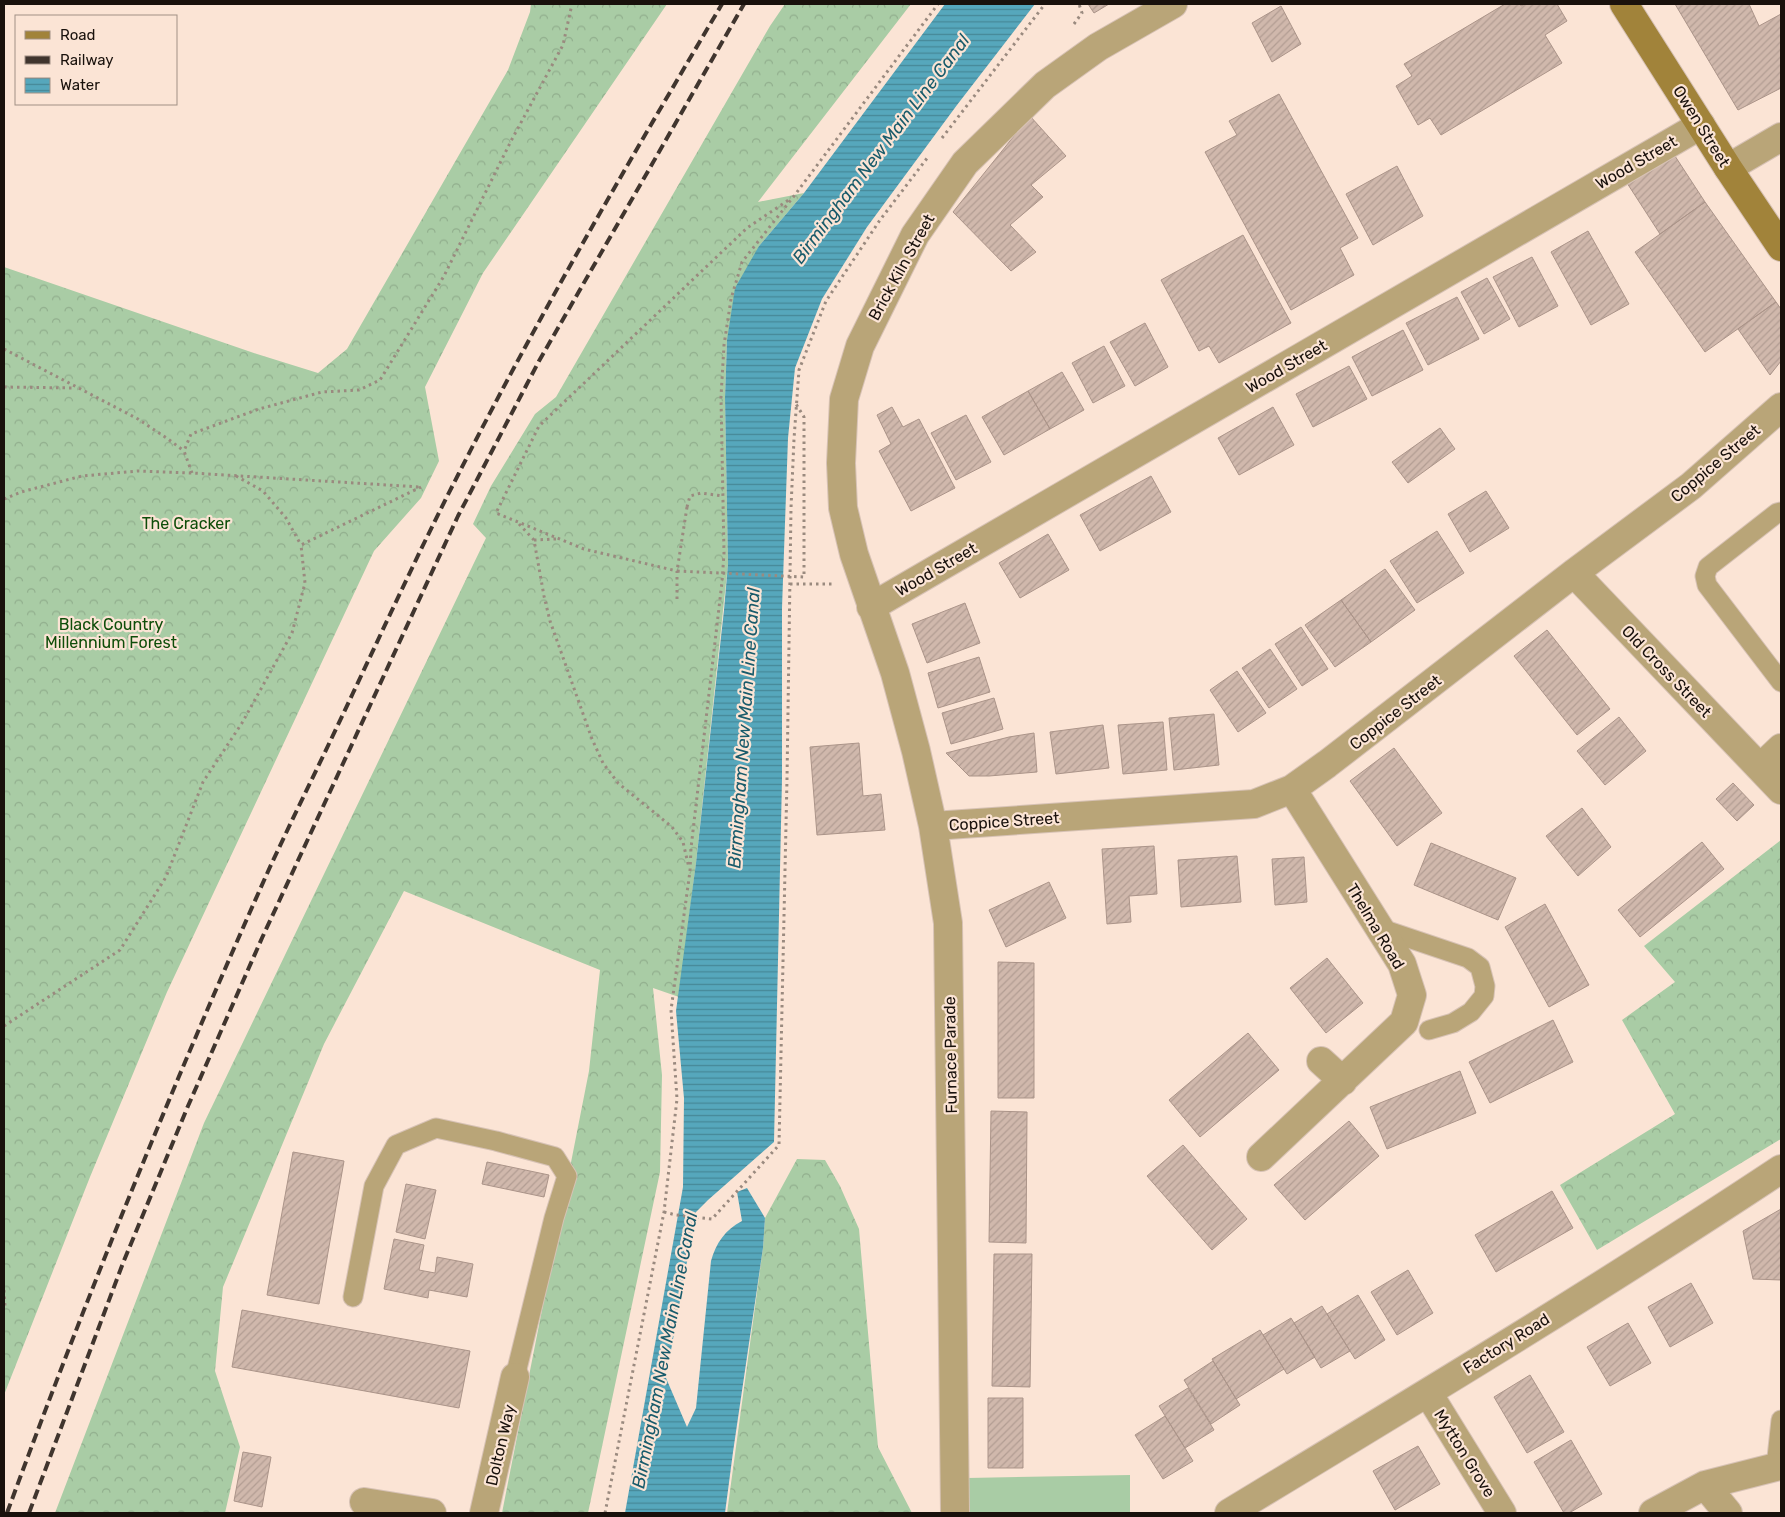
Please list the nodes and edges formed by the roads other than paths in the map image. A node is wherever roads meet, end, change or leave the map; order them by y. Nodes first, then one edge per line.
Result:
1 (1173, 4) edge
2 (1624, 4) edge
3 (1701, 125) junction
4 (1781, 137) edge
5 (1728, 168) junction
6 (1781, 247) edge
7 (1781, 407) edge
8 (1781, 512) edge
9 (1574, 573) junction
10 (868, 595) junction
11 (1781, 682) edge
12 (1781, 748) edge
13 (1760, 768) junction
14 (1292, 789) junction
15 (1781, 790) edge
16 (932, 826) junction
17 (1379, 928) junction
18 (1430, 1030) dead end
19 (1322, 1061) dead end
20 (1343, 1080) junction
21 (1261, 1157) dead end
22 (1781, 1169) edge
23 (353, 1297) dead end
24 (515, 1377) joint
25 (1428, 1392) junction
26 (1781, 1420) edge
27 (1776, 1467) joint
28 (1705, 1485) junction
29 (364, 1502) dead end
30 (432, 1513) edge
31 (484, 1513) edge
32 (955, 1513) edge
33 (1229, 1513) edge
34 (1502, 1513) edge
35 (1653, 1513) edge
36 (1728, 1513) edge

1 - 10 street, Brick Kiln Street
2 - 3 main road, Owen Street
3 - 5 main road, Owen Street
3 - 10 street, Wood Street
4 - 5 street
5 - 6 main road, Owen Street
7 - 9 street, Coppice Street
8 - 11 lane
9 - 13 street, Old Cross Street
9 - 14 street, Coppice Street
10 - 16 street, Furnace Parade
12 - 13 street
13 - 15 street, Old Cross Street
14 - 16 street, Coppice Street
14 - 17 street, Thelma Road
16 - 32 street, Furnace Parade
17 - 18 lane
17 - 20 street, Thelma Road
19 - 20 street
20 - 21 street, Thelma Road
22 - 25 street, Factory Road
23 - 24 lane
24 - 31 street, Dolton Way
25 - 33 street, Factory Road
25 - 34 street, Mytton Grove
26 - 27 lane
27 - 28 street
28 - 35 street
28 - 36 street
29 - 30 street

